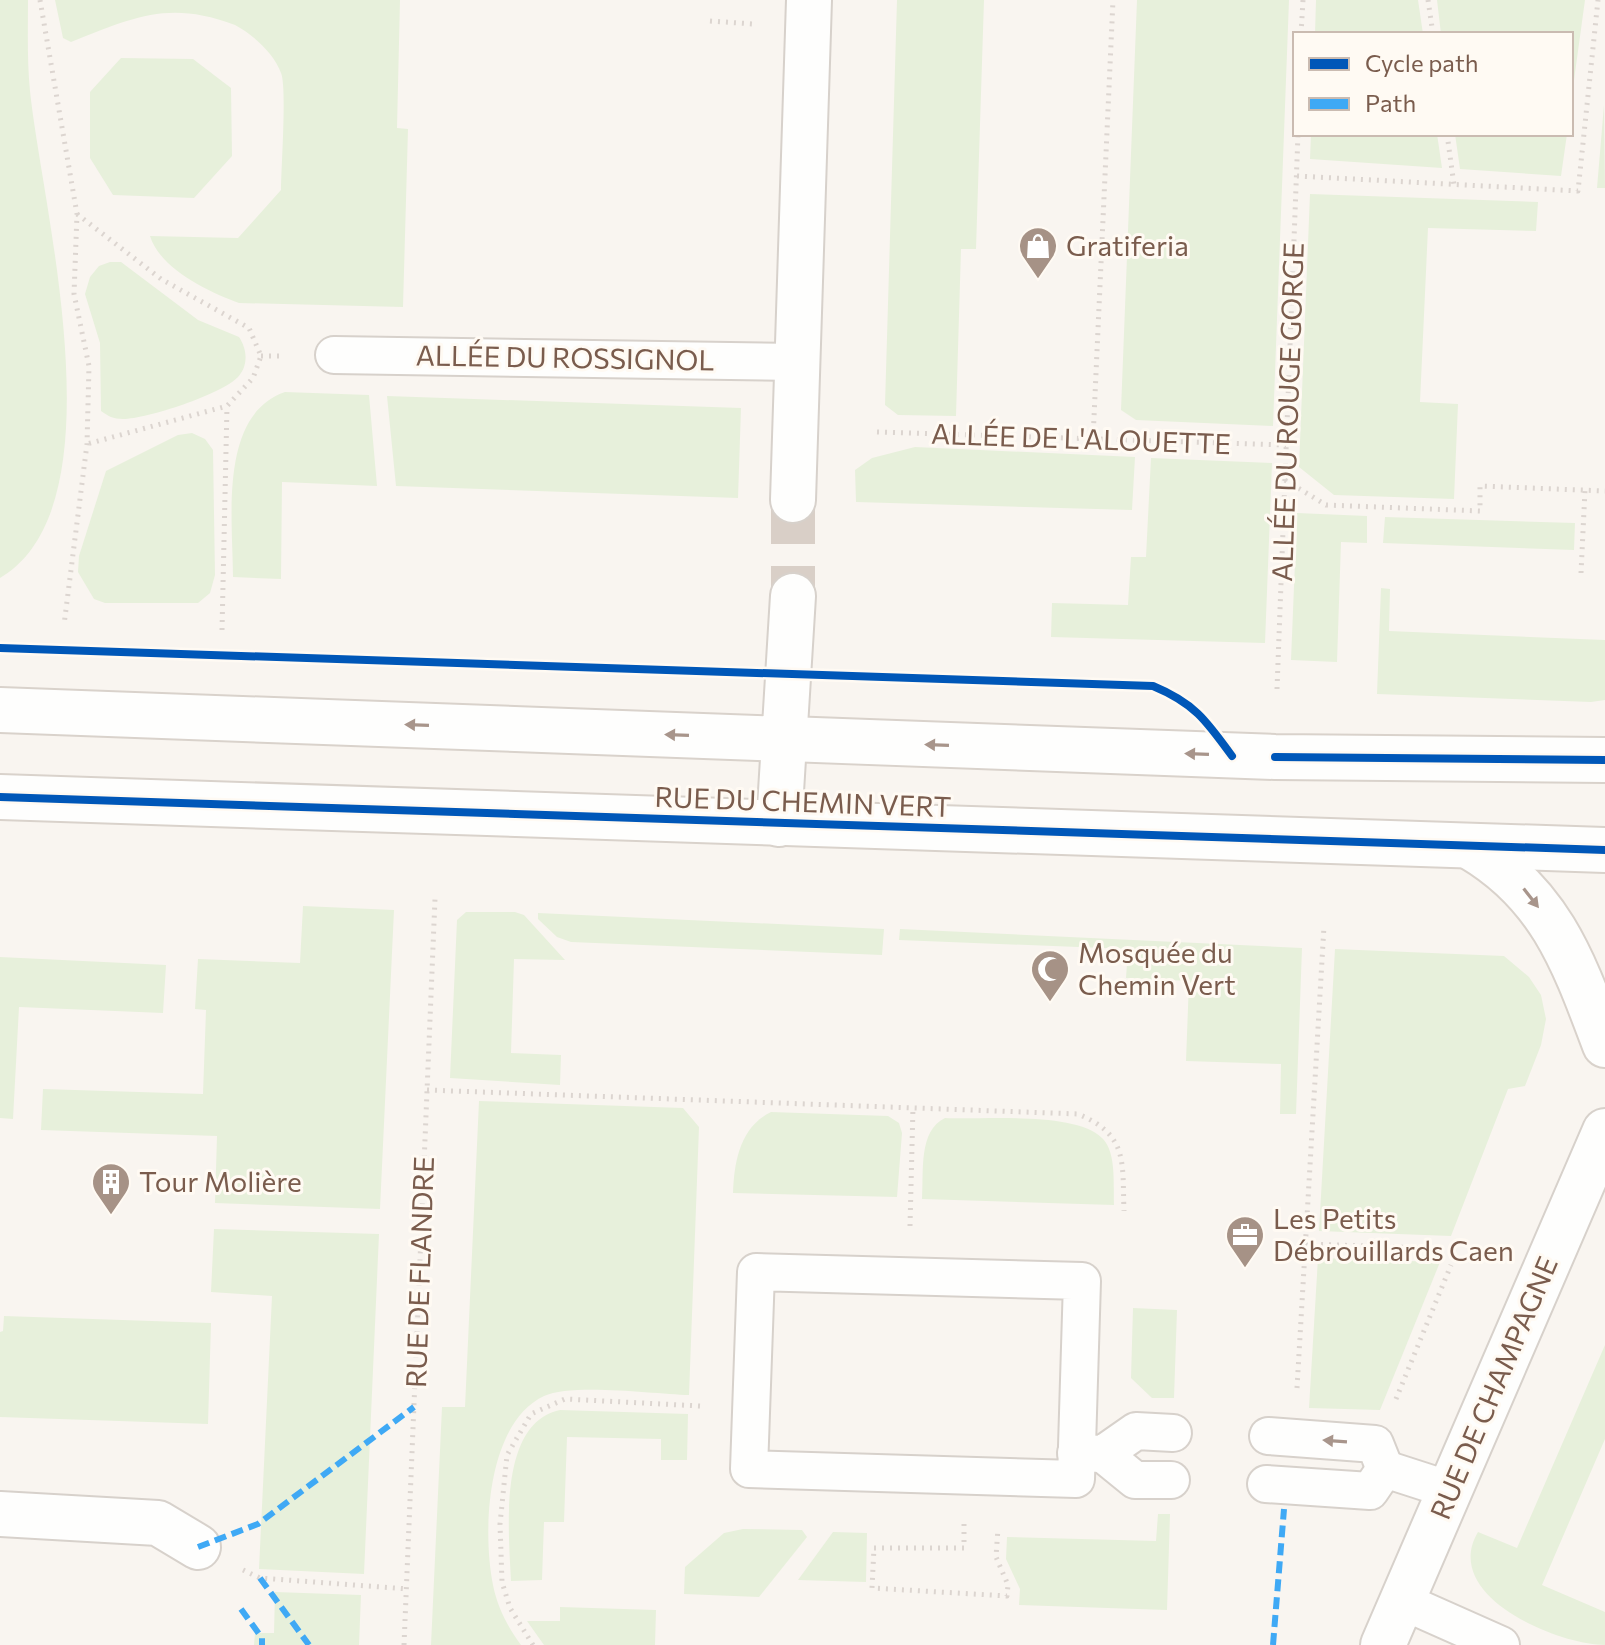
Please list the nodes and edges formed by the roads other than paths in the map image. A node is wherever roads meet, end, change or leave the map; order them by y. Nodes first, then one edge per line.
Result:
1 (809, 0) edge
2 (334, 355) dead end
3 (796, 362) junction
4 (793, 500) tunnel mouth
5 (793, 596) tunnel mouth
6 (0, 710) edge
7 (782, 739) junction
8 (1605, 760) edge
9 (0, 797) edge
10 (779, 824) junction
11 (1472, 848) junction
12 (1605, 850) edge
13 (1605, 1045) edge
14 (1605, 1131) edge
15 (1173, 1433) dead end
16 (1268, 1436) dead end
17 (1090, 1454) junction
18 (1385, 1469) junction
19 (1171, 1480) dead end
20 (1266, 1484) dead end
21 (1450, 1490) junction
22 (0, 1514) edge
23 (198, 1547) road end
24 (1402, 1601) junction
25 (1383, 1645) edge
26 (1501, 1645) edge

1 - 3 street
2 - 3 lane, ALLÉE DU ROSSIGNOL
3 - 4 street
5 - 7 street
7 -> 6 street
8 -> 7 street
7 - 10 street
9 - 10 street, RUE DU CHEMIN VERT
10 - 11 street, RUE DU CHEMIN VERT
11 - 12 street, RUE DU CHEMIN VERT
11 -> 13 street
14 - 21 street, RUE DE CHAMPAGNE
15 - 17 lane
18 -> 16 lane
17 - 17 lane
17 - 19 lane
18 - 20 lane
18 - 21 lane
21 - 24 street, RUE DE CHAMPAGNE
22 - 23 street
24 - 25 street, RUE DE CHAMPAGNE
24 - 26 lane

